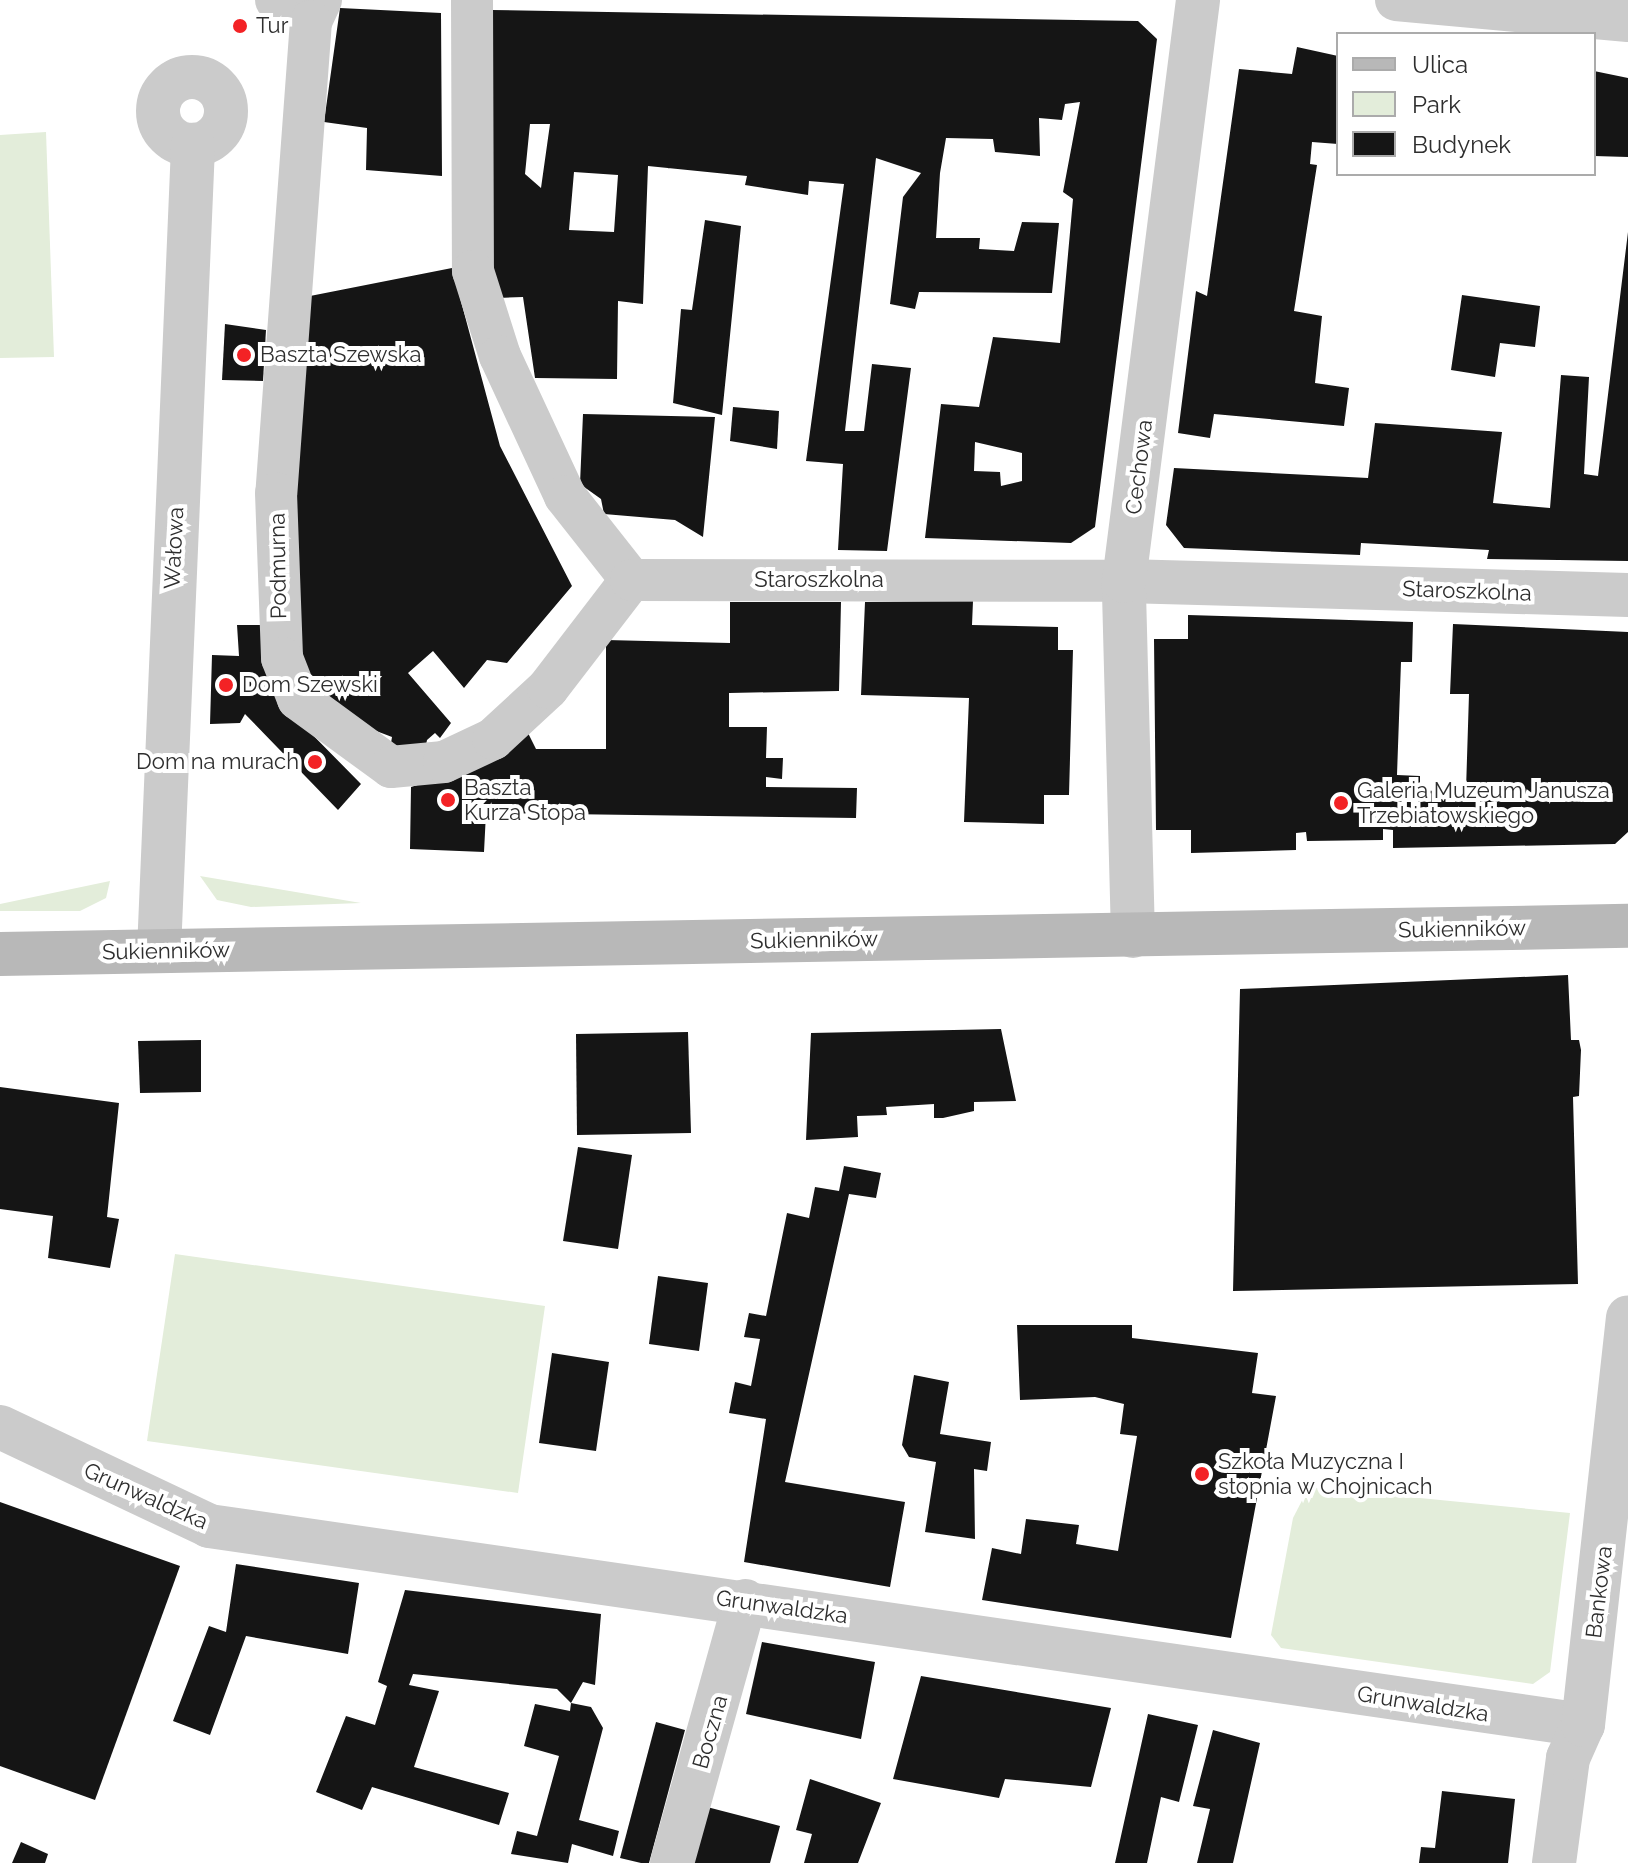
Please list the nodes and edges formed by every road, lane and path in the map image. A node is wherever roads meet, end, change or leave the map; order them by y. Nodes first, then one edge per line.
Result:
1 (276, 0) edge
2 (302, 0) edge
3 (321, 0) edge
4 (472, 0) edge
5 (1198, 0) edge
6 (1396, 0) edge
7 (1628, 21) edge
8 (193, 145) dead end
9 (631, 580) junction
10 (1124, 581) junction
11 (1628, 595) edge
12 (1628, 926) edge
13 (1133, 936) junction
14 (159, 951) junction
15 (0, 954) edge
16 (1628, 1317) edge
17 (0, 1427) edge
18 (745, 1601) junction
19 (1583, 1725) junction
20 (672, 1863) edge
21 (1554, 1863) edge

1 - 2 street
3 - 9 street, Podmurna
4 - 9 street
5 - 10 street, Cechowa
6 - 7 street
8 - 14 street, Wałowa
9 - 10 street, Staroszkolna
10 - 11 street, Staroszkolna
10 - 13 street, Cechowa
12 - 13 main road, Sukienników
13 - 14 main road, Sukienników
14 - 15 main road, Sukienników
16 - 19 street, Bankowa
17 - 18 street, Grunwaldzka
18 - 19 street, Grunwaldzka
18 - 20 street, Boczna
19 - 21 street, Bankowa

